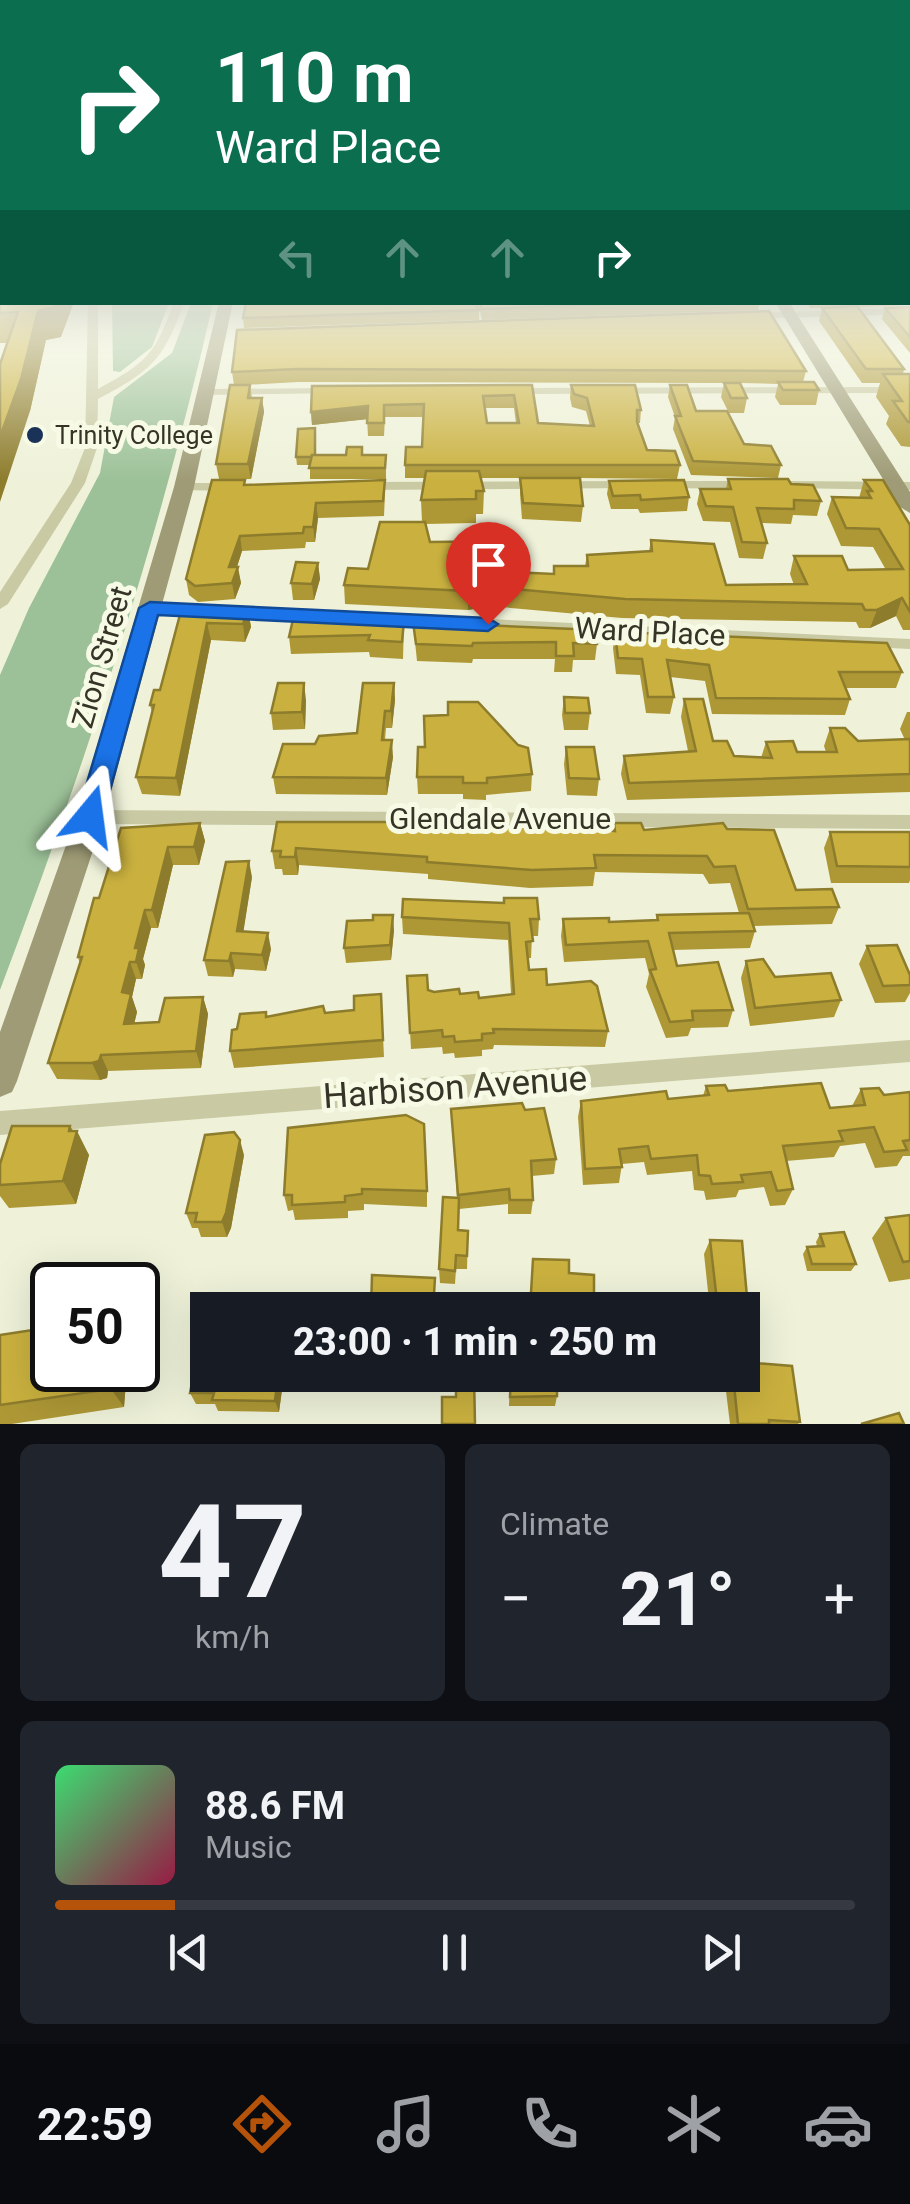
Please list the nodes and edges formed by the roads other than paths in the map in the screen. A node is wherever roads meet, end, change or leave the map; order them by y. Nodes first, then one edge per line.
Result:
1 (93, 348) edge
2 (163, 348) edge
3 (222, 348) edge
4 (810, 348) edge
5 (836, 390) junction
6 (910, 390) edge
7 (347, 391) edge
8 (504, 391) edge
9 (206, 392) junction
10 (94, 396) junction
11 (348, 486) edge
12 (903, 486) edge
13 (184, 487) junction
14 (248, 487) edge
15 (910, 507) edge
16 (0, 604) edge
17 (150, 608) junction
18 (910, 644) edge
19 (90, 816) junction
20 (910, 822) edge
21 (910, 1051) edge
22 (0, 1081) edge
23 (0, 1123) edge

1 - 10 street
2 - 10 street
3 - 9 main road, Zion Street
4 - 5 main road
5 - 6 street
5 - 8 street
5 - 12 main road
7 - 9 street
9 - 13 main road, Zion Street
10 - 16 street
11 - 12 street
12 - 15 main road
13 - 14 street
13 - 17 main road, Zion Street
17 - 18 street, Ward Place
17 - 19 main road, Zion Street
19 - 20 street, Glendale Avenue
19 - 22 main road, Zion Street
21 - 23 street, Harbison Avenue

